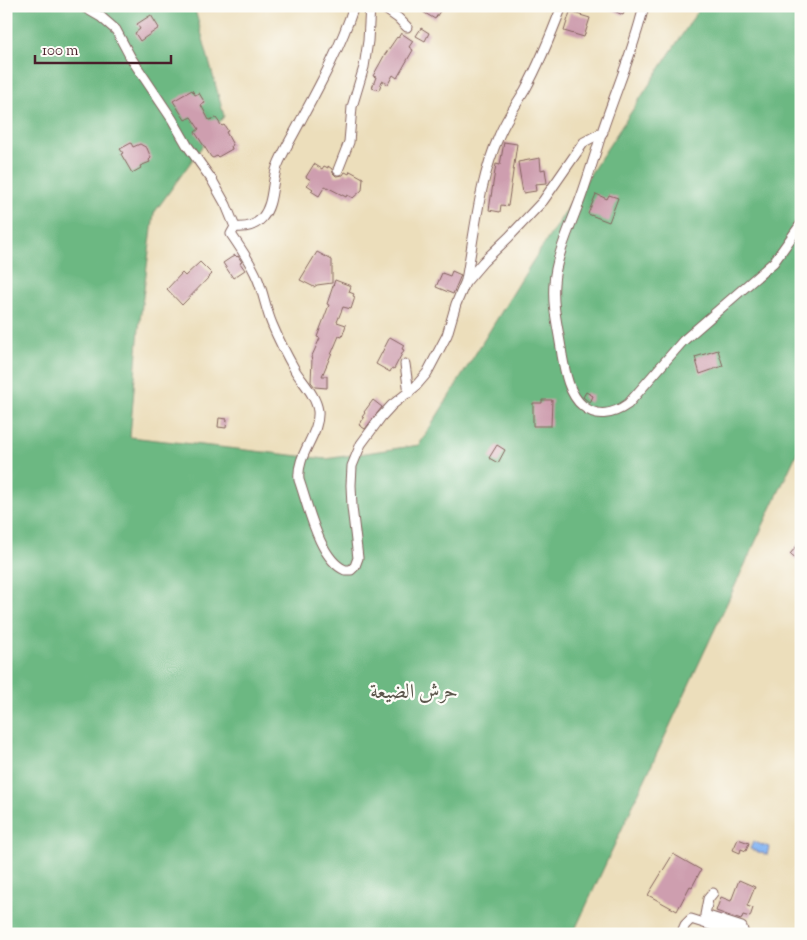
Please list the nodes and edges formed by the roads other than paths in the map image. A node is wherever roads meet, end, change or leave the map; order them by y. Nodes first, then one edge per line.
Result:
1 (82, 6) edge
2 (354, 6) edge
3 (370, 6) edge
4 (381, 6) edge
5 (562, 6) edge
6 (644, 6) edge
7 (407, 27) dead end
8 (602, 132) junction
9 (338, 170) dead end
10 (801, 224) edge
11 (235, 227) junction
12 (465, 283) junction
13 (404, 364) dead end
14 (409, 393) junction
15 (713, 893) dead end
16 (681, 934) edge
17 (738, 934) edge
18 (744, 934) edge

1 - 11 street
2 - 11 street
3 - 9 street
4 - 7 street
5 - 12 street
6 - 8 street
8 - 10 street
8 - 12 street
11 - 14 street
12 - 14 street
13 - 14 street
15 - 18 street
16 - 17 street

